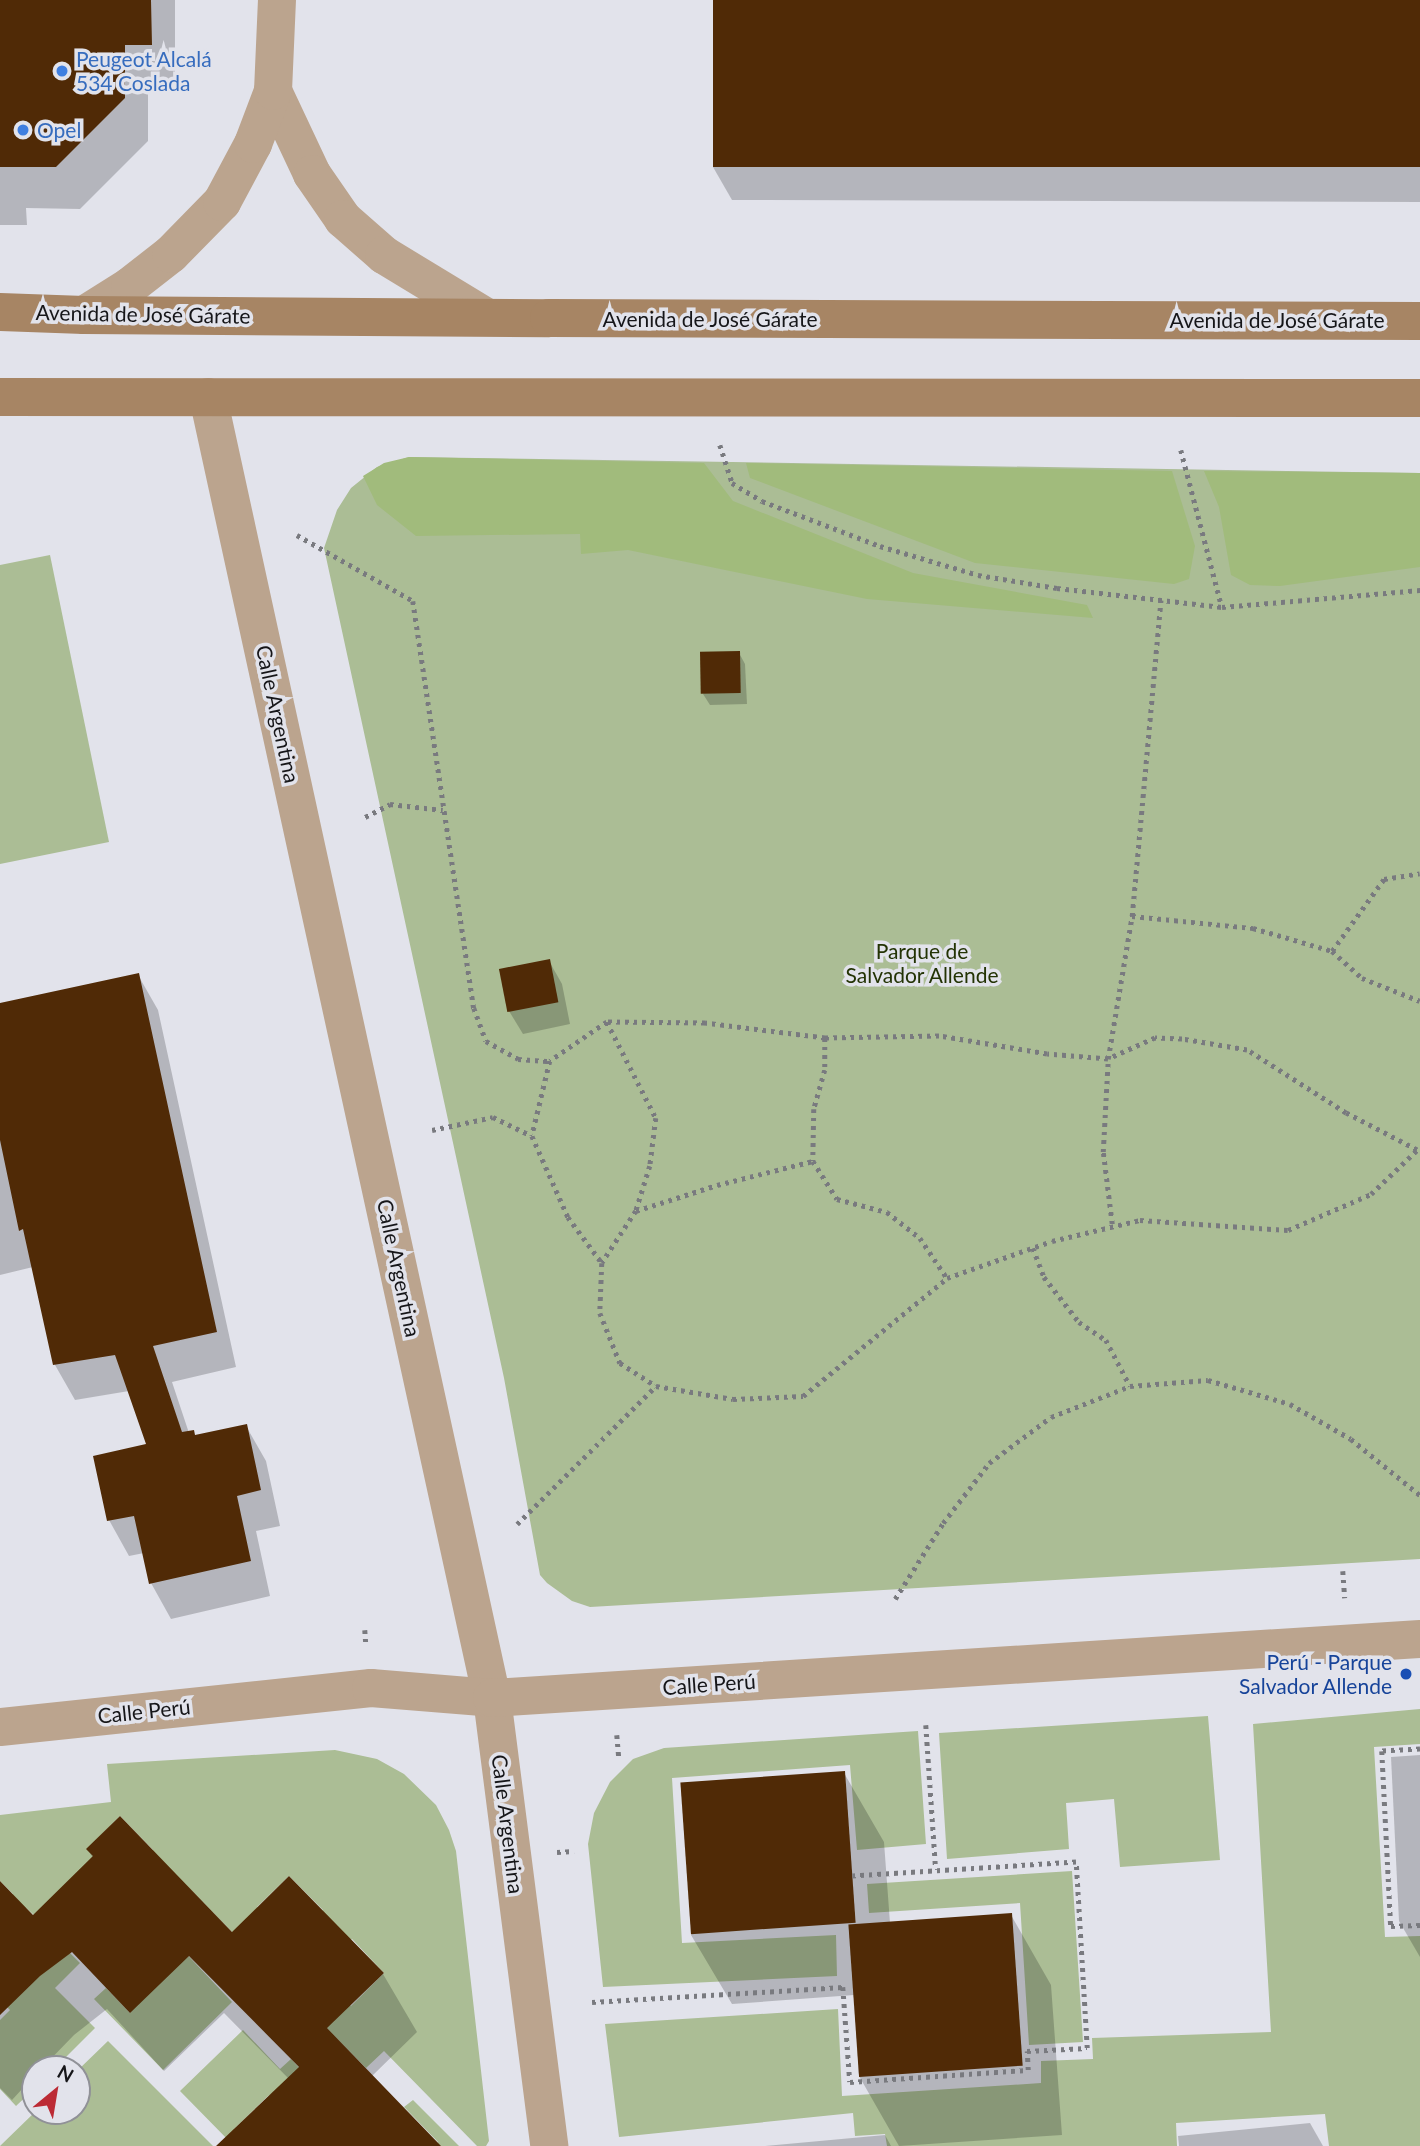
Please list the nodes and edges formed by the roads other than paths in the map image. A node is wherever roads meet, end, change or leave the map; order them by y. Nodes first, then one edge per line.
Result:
1 (277, 0) edge
2 (273, 91) junction
3 (0, 312) edge
4 (84, 315) junction
5 (486, 317) junction
6 (1420, 321) edge
7 (0, 397) edge
8 (208, 397) junction
9 (1420, 398) edge
10 (1420, 1639) edge
11 (492, 1698) junction
12 (0, 1727) edge
13 (549, 2146) edge

1 - 2 street
2 - 4 street
2 - 5 street
3 - 4 main road, Avenida de José Gárate
4 - 5 main road, Avenida de José Gárate
5 - 6 main road, Avenida de José Gárate
7 - 8 main road
8 - 9 main road
8 - 11 street, Calle Argentina
10 - 11 street, Calle Perú
11 - 12 street, Calle Perú
11 - 13 street, Calle Argentina

